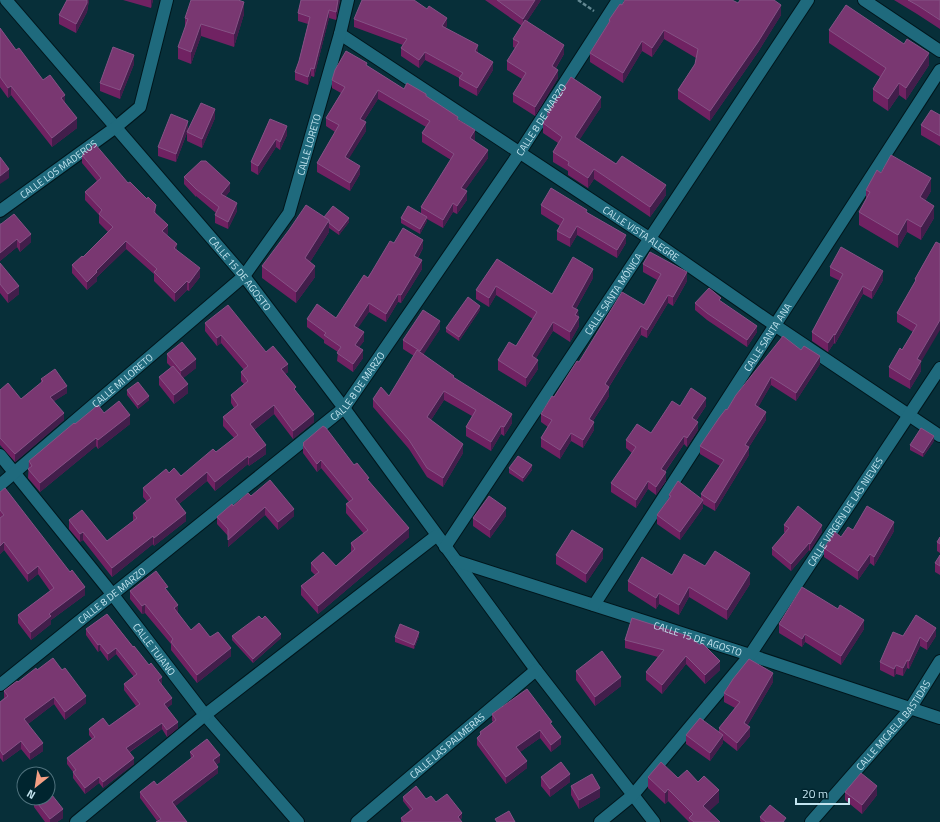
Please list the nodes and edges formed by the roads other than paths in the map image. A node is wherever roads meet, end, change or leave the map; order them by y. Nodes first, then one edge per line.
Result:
1 (6, 0) edge
2 (167, 0) edge
3 (348, 0) edge
4 (618, 0) edge
5 (808, 0) edge
6 (864, 0) edge
7 (18, 6) edge
8 (340, 34) junction
9 (940, 51) edge
10 (940, 70) edge
11 (116, 127) junction
12 (520, 152) junction
13 (0, 210) edge
14 (649, 238) junction
15 (244, 276) junction
16 (776, 326) junction
17 (940, 368) edge
18 (344, 408) junction
19 (909, 415) junction
20 (940, 436) edge
21 (0, 455) edge
22 (14, 473) junction
23 (0, 485) edge
24 (436, 536) junction
25 (445, 547) junction
26 (456, 561) junction
27 (113, 594) junction
28 (594, 605) junction
29 (750, 655) junction
30 (940, 661) edge
31 (536, 670) junction
32 (0, 685) edge
33 (910, 709) junction
34 (205, 715) junction
35 (940, 718) edge
36 (633, 795) junction
37 (76, 822) edge
38 (298, 822) edge
39 (357, 822) edge
40 (600, 822) edge
41 (654, 822) edge
42 (810, 822) edge

1 - 7 street, CALLE 15 DE AGOSTO
2 - 11 street, CALLE LOS MADEROS
3 - 8 street, CALLE LORETO
4 - 12 street, CALLE 8 DE MARZO
5 - 14 street, CALLE SANTA MÓNICA
6 - 9 street
7 - 11 street, CALLE 15 DE AGOSTO
8 - 12 street, CALLE VISTA ALEGRE
8 - 15 street, CALLE LORETO
10 - 16 street, CALLE SANTA ANA
11 - 13 street, CALLE LOS MADEROS
11 - 15 street, CALLE 15 DE AGOSTO
12 - 14 street, CALLE VISTA ALEGRE
12 - 18 street, CALLE 8 DE MARZO
14 - 16 street, CALLE VISTA ALEGRE
14 - 25 street, CALLE SANTA MÓNICA
15 - 18 street, CALLE 15 DE AGOSTO
15 - 22 street, CALLE MI LORETO
16 - 19 street, CALLE VISTA ALEGRE
16 - 28 street, CALLE SANTA ANA
17 - 19 street, CALLE VIRGEN DE LAS NIEVES
18 - 24 street, CALLE 15 DE AGOSTO
18 - 27 street, CALLE 8 DE MARZO
19 - 20 street, CALLE VISTA ALEGRE
19 - 29 street, CALLE VIRGEN DE LAS NIEVES
21 - 22 street, CALLE TUJANO
22 - 23 street, CALLE MI LORETO
22 - 27 street, CALLE TUJANO
24 - 25 street, CALLE 15 DE AGOSTO
24 - 34 street
25 - 26 street, CALLE 15 DE AGOSTO
26 - 28 street, CALLE 15 DE AGOSTO
26 - 31 street, CALLE 15 DE AGOSTO
27 - 32 street, CALLE 8 DE MARZO
27 - 34 street, CALLE TUJANO
28 - 29 street, CALLE 15 DE AGOSTO
29 - 33 street, CALLE 15 DE AGOSTO
29 - 36 street, CALLE VIRGEN DE LAS NIEVES
30 - 33 street, CALLE MICAELA BASTIDAS
31 - 36 street, CALLE 15 DE AGOSTO
31 - 39 street, CALLE LAS PALMERAS
33 - 35 street, CALLE 15 DE AGOSTO
33 - 42 street, CALLE MICAELA BASTIDAS
34 - 37 street
34 - 38 street, CALLE TUJANO
36 - 40 street, CALLE VIRGEN DE LAS NIEVES
36 - 41 street, CALLE 15 DE AGOSTO

